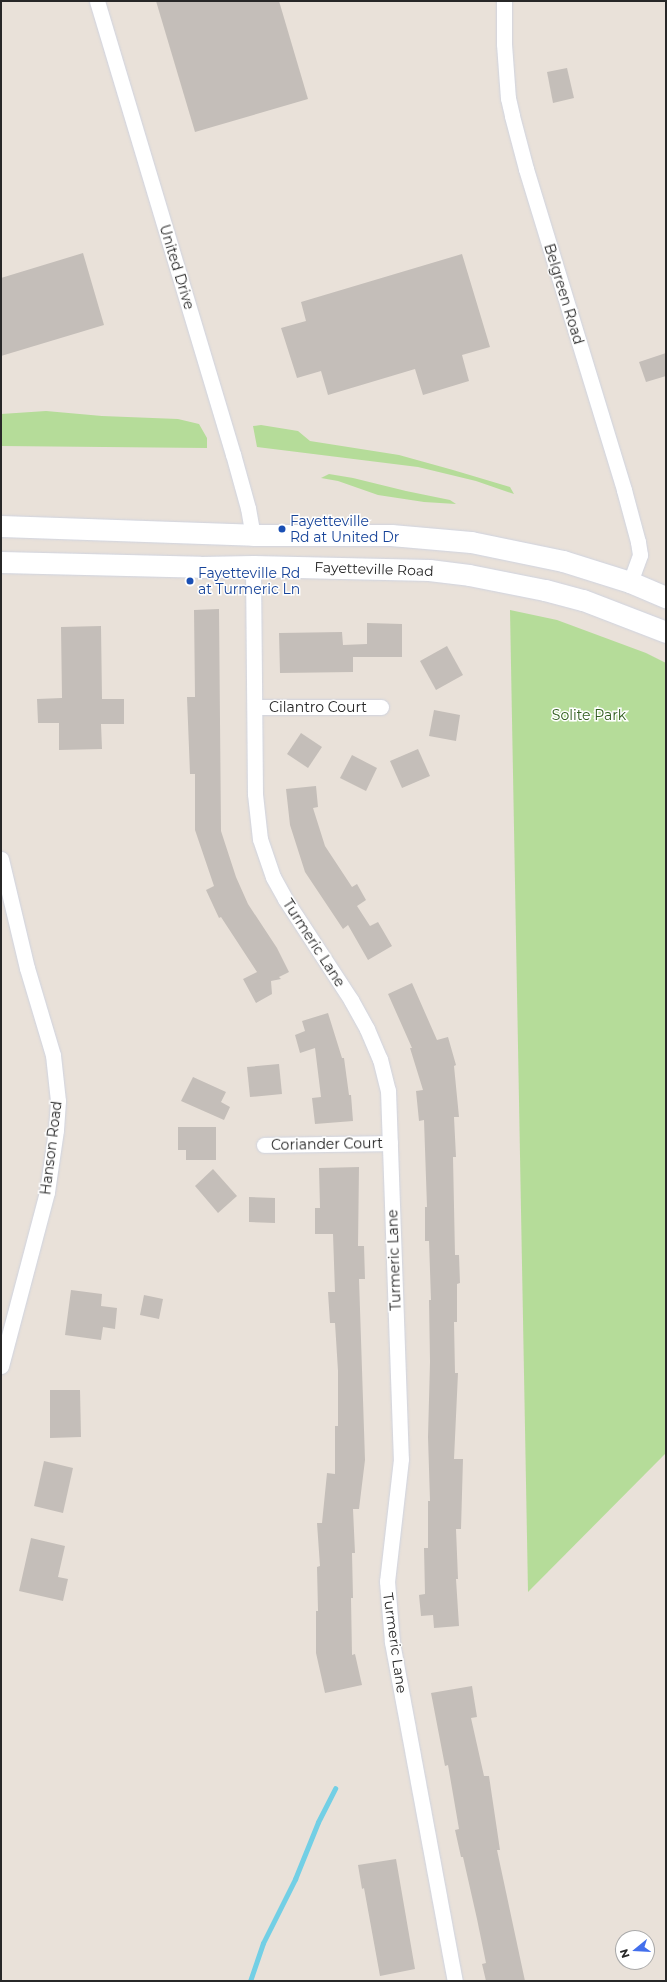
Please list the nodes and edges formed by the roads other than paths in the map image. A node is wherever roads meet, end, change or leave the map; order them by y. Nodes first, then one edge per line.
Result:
1 (97, 1) edge
2 (504, 1) edge
3 (1, 526) edge
4 (252, 535) junction
5 (1, 562) edge
6 (253, 566) junction
7 (630, 582) junction
8 (666, 597) edge
9 (666, 632) edge
10 (255, 707) junction
11 (381, 708) dead end
12 (1, 859) edge
13 (390, 1143) junction
14 (264, 1145) dead end
15 (1, 1366) edge
16 (455, 1981) edge

1 - 4 street, United Drive
2 - 7 street, Belgreen Road
3 - 4 main road
4 - 7 main road
5 - 6 main road, Fayetteville Road
6 - 9 main road, Fayetteville Road
6 - 10 street, Turmeric Lane
7 - 8 main road
10 - 11 street, Cilantro Court
10 - 13 street, Turmeric Lane
12 - 15 street, Hanson Road
13 - 14 street, Coriander Court
13 - 16 street, Turmeric Lane

